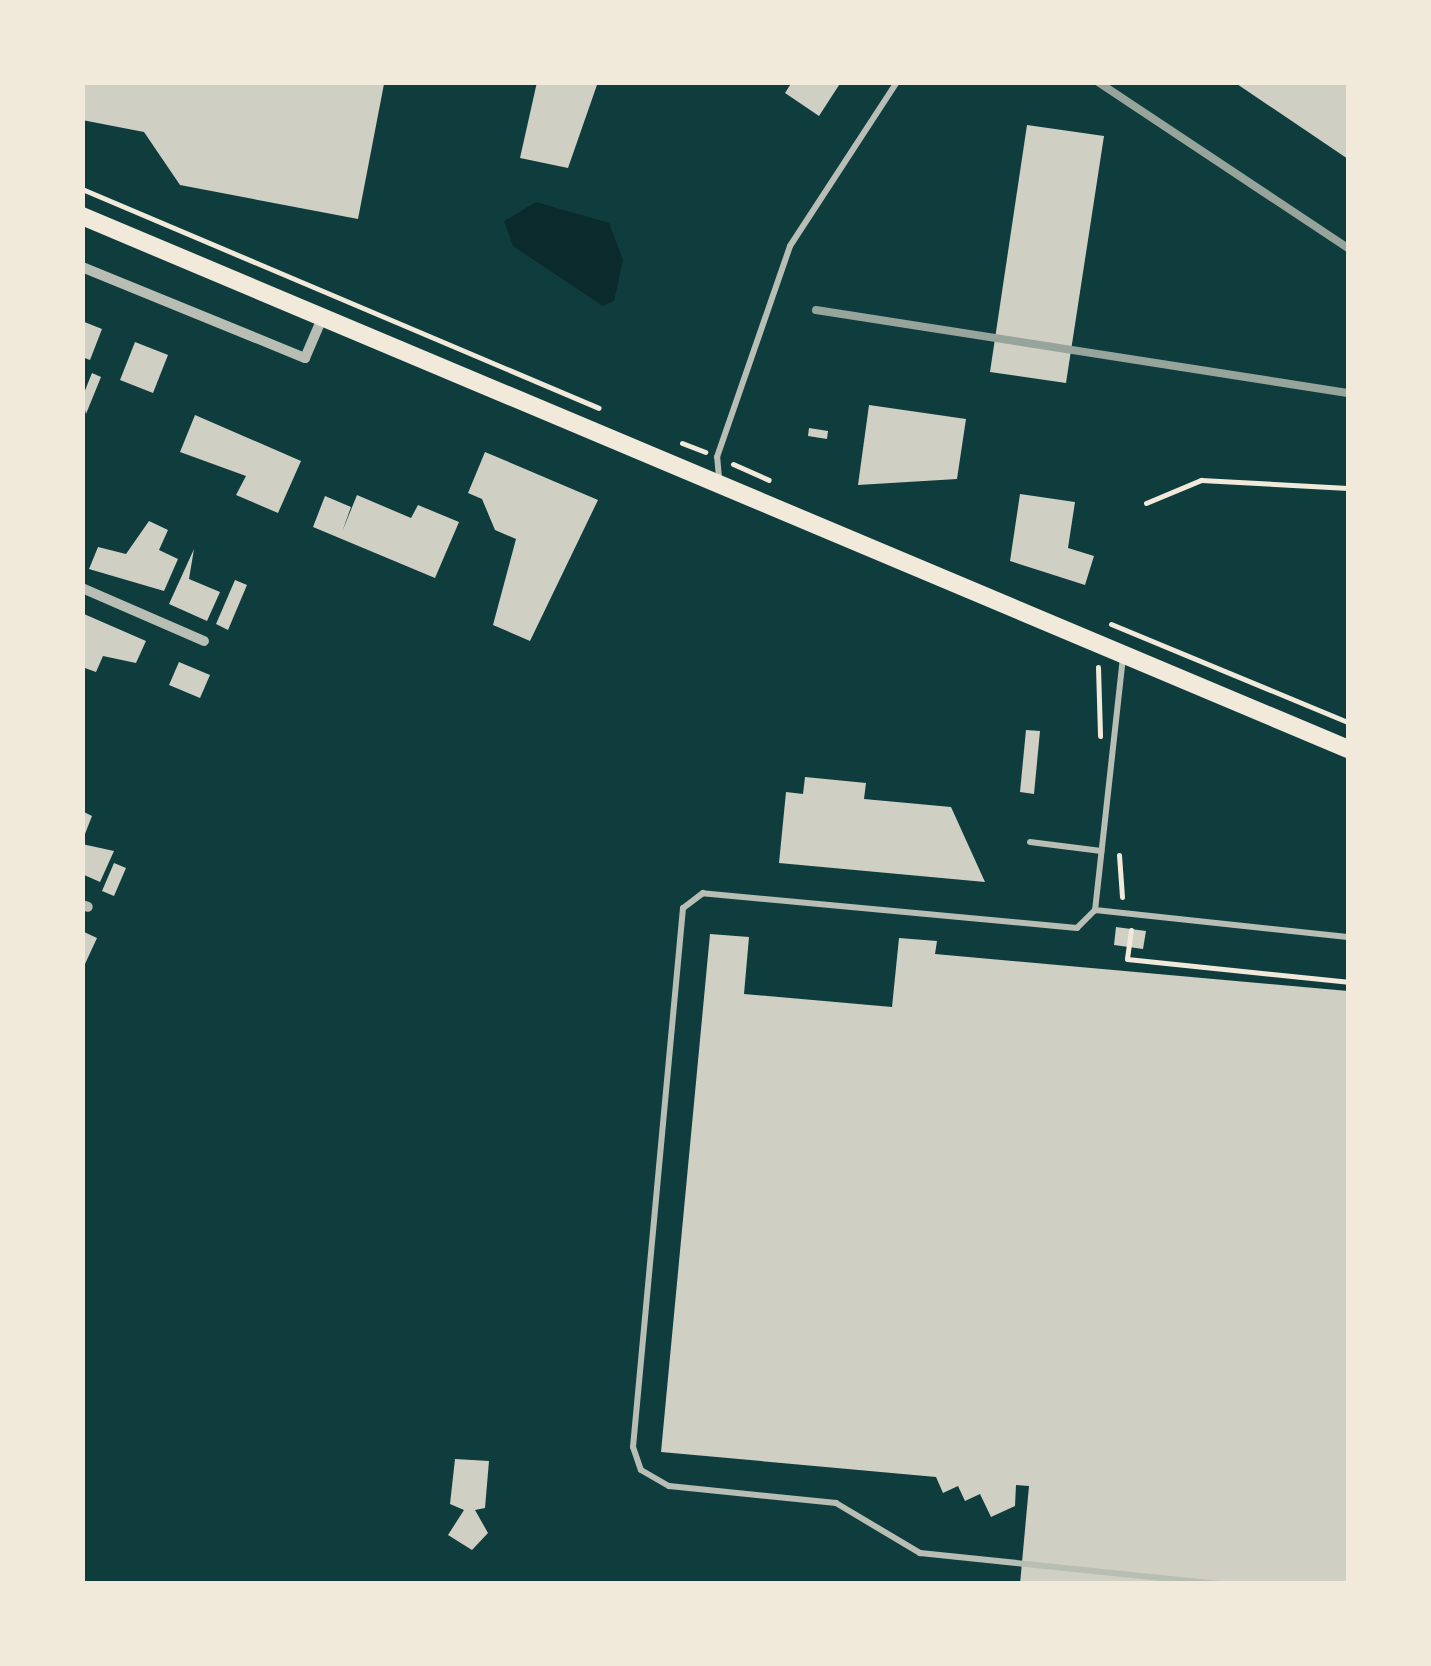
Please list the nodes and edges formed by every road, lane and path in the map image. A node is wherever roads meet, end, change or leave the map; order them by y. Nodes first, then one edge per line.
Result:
1 (896, 82) edge
2 (82, 216) edge
3 (82, 267) edge
4 (323, 315) junction
5 (719, 478) junction
6 (1348, 488) edge
7 (1146, 503) dead end
8 (82, 588) edge
9 (204, 640) dead end
10 (1123, 656) junction
11 (1086, 662) dead end
12 (1114, 736) junction
13 (1348, 749) edge
14 (1030, 842) dead end
15 (1120, 850) dead end
16 (1101, 852) junction
17 (1096, 910) junction
18 (1133, 916) junction
19 (1348, 938) edge
20 (1348, 982) edge
21 (1221, 1584) edge

1 - 5 lane
2 - 4 main road
3 - 4 street
4 - 5 main road
5 - 10 main road
6 - 7 path
8 - 9 street
10 - 12 lane
10 - 13 main road
11 - 12 path
12 - 16 lane
14 - 16 lane
15 - 18 path
16 - 17 lane
17 - 18 lane
17 - 21 lane
18 - 19 lane
18 - 20 path

